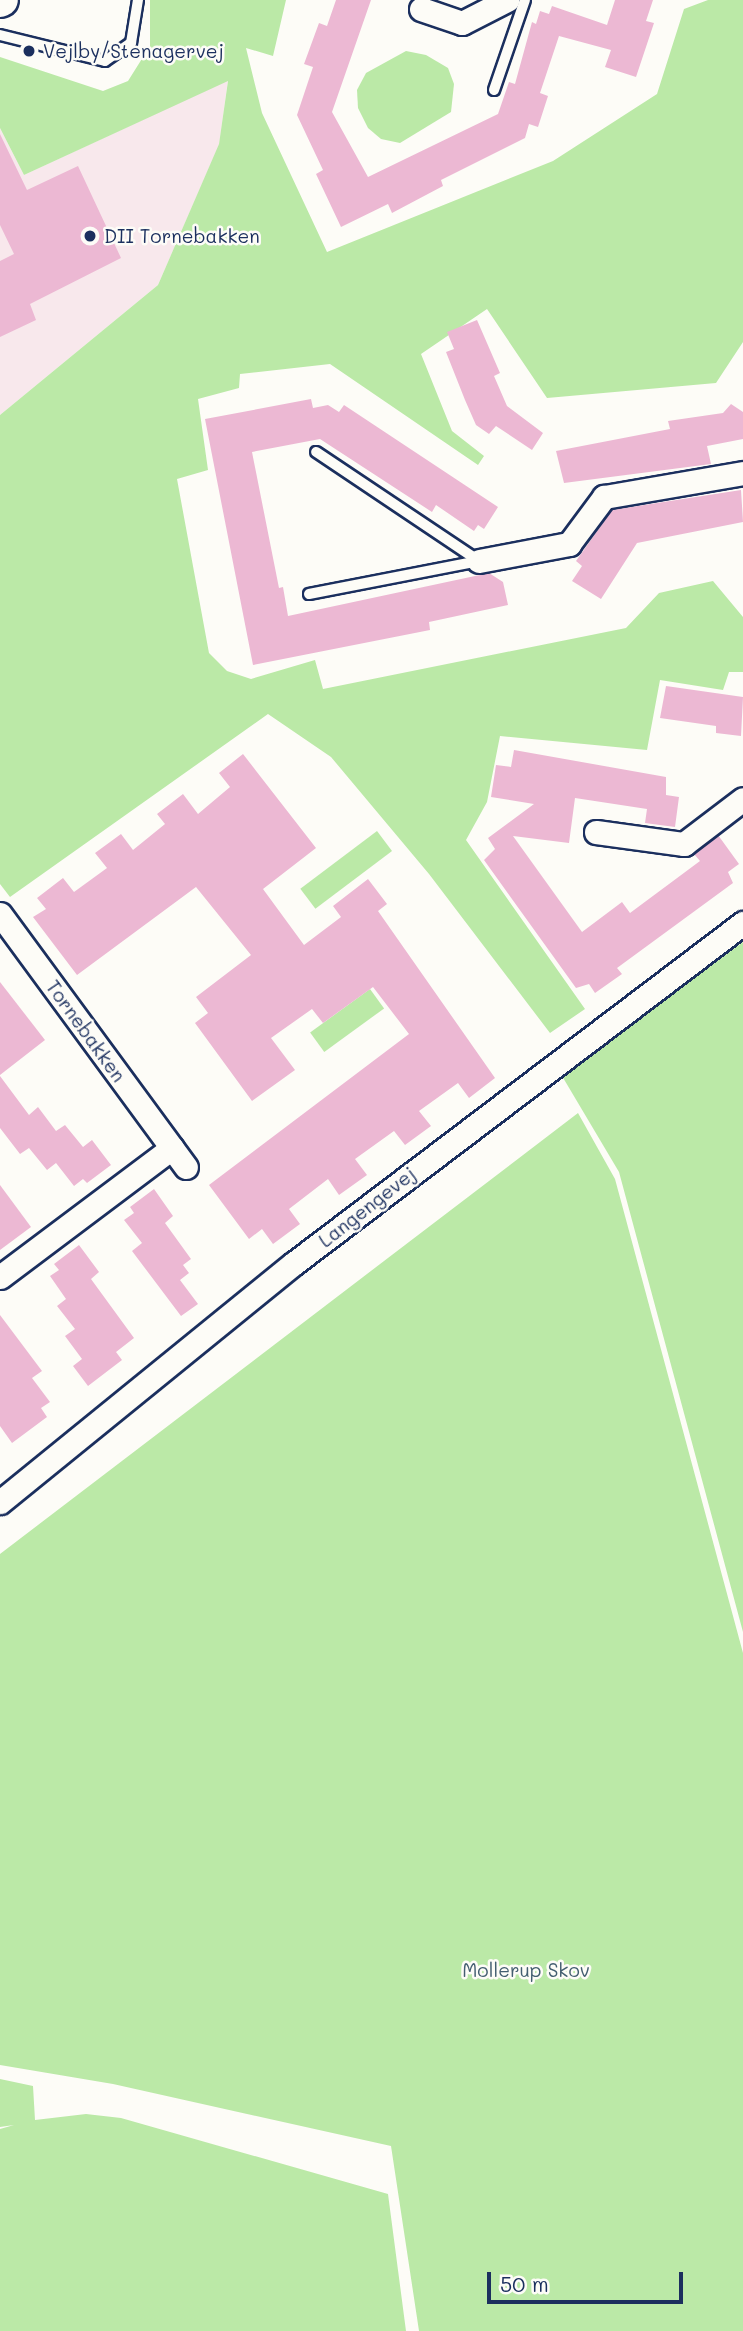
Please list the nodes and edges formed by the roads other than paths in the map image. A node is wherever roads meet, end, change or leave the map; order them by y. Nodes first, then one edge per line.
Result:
1 (138, 0) edge
2 (507, 0) edge
3 (525, 0) edge
4 (421, 9) dead end
5 (0, 35) edge
6 (495, 90) dead end
7 (316, 452) dead end
8 (743, 473) edge
9 (479, 561) junction
10 (309, 594) dead end
11 (743, 799) edge
12 (596, 832) dead end
13 (0, 914) edge
14 (743, 923) edge
15 (172, 1148) junction
16 (187, 1167) dead end
17 (0, 1277) edge
18 (0, 1502) edge

1 - 5 lane
2 - 4 street
3 - 6 lane
7 - 9 lane
8 - 9 street
9 - 10 lane
11 - 12 street
13 - 15 street, Tornebakken
14 - 18 street, Langengevej
15 - 16 street, Tornebakken
15 - 17 street

